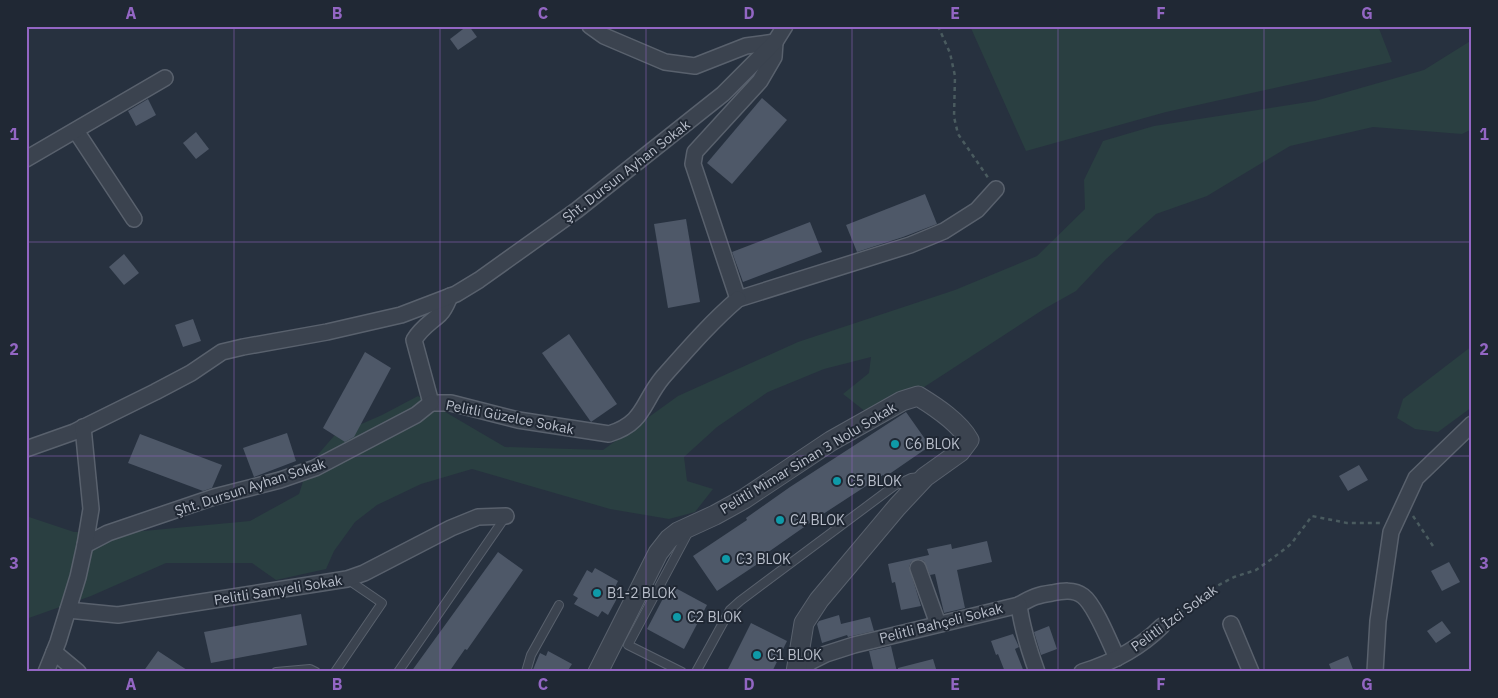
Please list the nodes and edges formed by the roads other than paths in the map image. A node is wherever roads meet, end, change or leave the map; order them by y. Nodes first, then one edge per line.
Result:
1 (590, 26) edge
2 (785, 26) edge
3 (775, 42) junction
4 (165, 78) dead end
5 (76, 131) junction
6 (26, 159) edge
7 (996, 189) road end
8 (134, 219) dead end
9 (450, 296) junction
10 (738, 299) junction
11 (431, 404) junction
12 (1472, 424) edge
13 (83, 427) junction
14 (26, 449) edge
15 (924, 477) junction
16 (506, 516) joint
17 (692, 525) junction
18 (86, 545) junction
19 (918, 568) dead end
20 (347, 580) junction
21 (559, 605) dead end
22 (1020, 605) junction
23 (68, 610) junction
24 (938, 624) junction
25 (1231, 624) dead end
26 (1162, 626) road end
27 (54, 652) junction
28 (1117, 658) junction
29 (46, 672) edge
30 (78, 672) edge
31 (276, 672) edge
32 (316, 672) edge
33 (335, 672) edge
34 (398, 672) edge
35 (526, 672) edge
36 (598, 672) edge
37 (682, 672) edge
38 (696, 672) edge
39 (796, 672) edge
40 (801, 672) edge
41 (1038, 672) edge
42 (1082, 672) edge
43 (1252, 672) edge
44 (1375, 672) edge

1 - 3 street
2 - 3 street, Şht. Dursun Ayhan Sokak
3 - 9 street, Şht. Dursun Ayhan Sokak
3 - 10 street
4 - 5 street
5 - 6 street
5 - 8 street
7 - 10 street, Pelitli Güzelce Sokak
9 - 11 street, Şht. Dursun Ayhan Sokak
9 - 13 street, Şht. Dursun Ayhan Sokak
10 - 11 street, Pelitli Güzelce Sokak
11 - 18 street, Şht. Dursun Ayhan Sokak
12 - 44 street
13 - 14 street, Şht. Dursun Ayhan Sokak
13 - 18 street
15 - 17 street, Pelitli Mimar Sinan 3 Nolu Sokak
15 - 38 lane
15 - 39 street, Pelitli Mimar Sinan 3 Nolu Sokak
16 - 20 street, Pelitli Samyeli Sokak
16 - 34 lane
17 - 36 street, Pelitli Mimar Sinan 3 Nolu Sokak
17 - 37 lane
18 - 23 street
19 - 24 street
20 - 23 street, Pelitli Samyeli Sokak
20 - 33 lane
21 - 35 lane
22 - 24 street, Pelitli Bahçeli Sokak
22 - 28 street
22 - 41 street, Pelitli Bahçeli Sokak
23 - 27 street
24 - 40 street, Pelitli Bahçeli Sokak
25 - 43 street
26 - 28 street, Pelitli İzci Sokak
27 - 29 street
27 - 30 street
28 - 42 street, Pelitli İzci Sokak
31 - 32 lane

